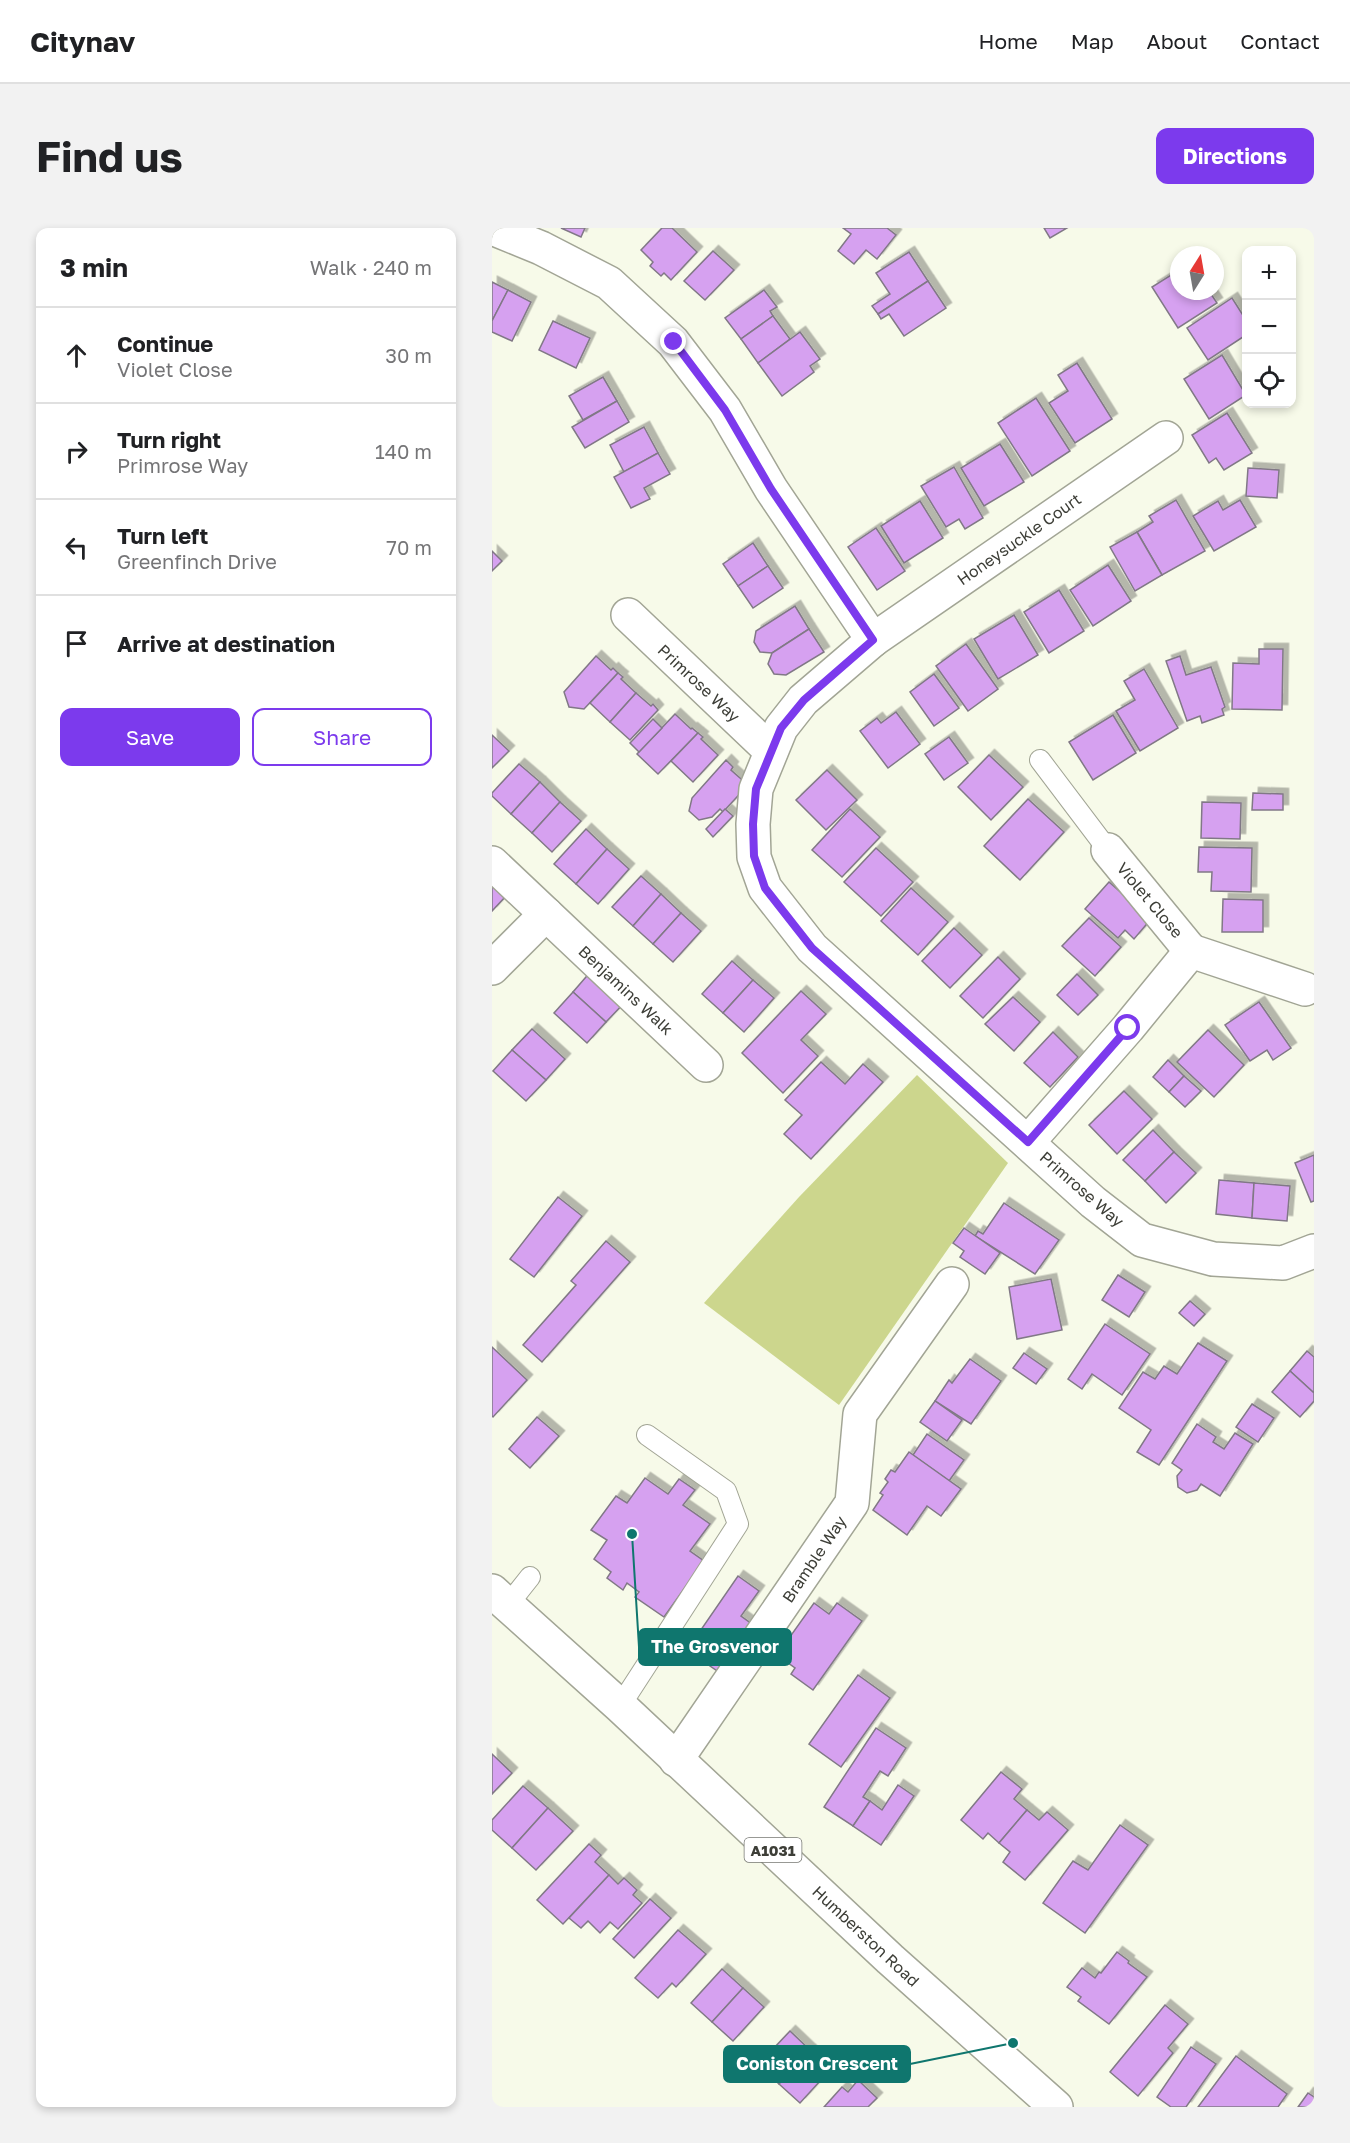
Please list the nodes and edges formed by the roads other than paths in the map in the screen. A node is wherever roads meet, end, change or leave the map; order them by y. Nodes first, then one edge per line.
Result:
1 (492, 228) edge
2 (1166, 438) dead end
3 (628, 615) dead end
4 (873, 640) junction
5 (771, 750) junction
6 (1040, 760) dead end
7 (1108, 850) joint
8 (492, 863) edge
9 (546, 914) junction
10 (1191, 951) junction
11 (492, 968) edge
12 (1305, 989) dead end
13 (706, 1065) dead end
14 (1028, 1142) junction
15 (1314, 1251) edge
16 (952, 1284) dead end
17 (647, 1435) dead end
18 (530, 1576) dead end
19 (500, 1599) edge
20 (620, 1706) junction
21 (676, 1760) junction
22 (1056, 2107) edge

1 - 4 street
2 - 4 street, Honeysuckle Court
3 - 5 street, Primrose Way
4 - 5 street, Primrose Way
5 - 14 street, Primrose Way
6 - 7 lane
7 - 10 street, Violet Close
8 - 9 street, Benjamins Walk
9 - 11 street
9 - 13 street, Benjamins Walk
10 - 12 street, Violet Close
10 - 14 street, Violet Close
14 - 15 street, Primrose Way
16 - 21 street, Bramble Way
17 - 20 lane
18 - 19 lane
19 - 20 street, Humberston Road / A1031
20 - 21 street, Humberston Road / A1031
21 - 22 street, Humberston Road / A1031

